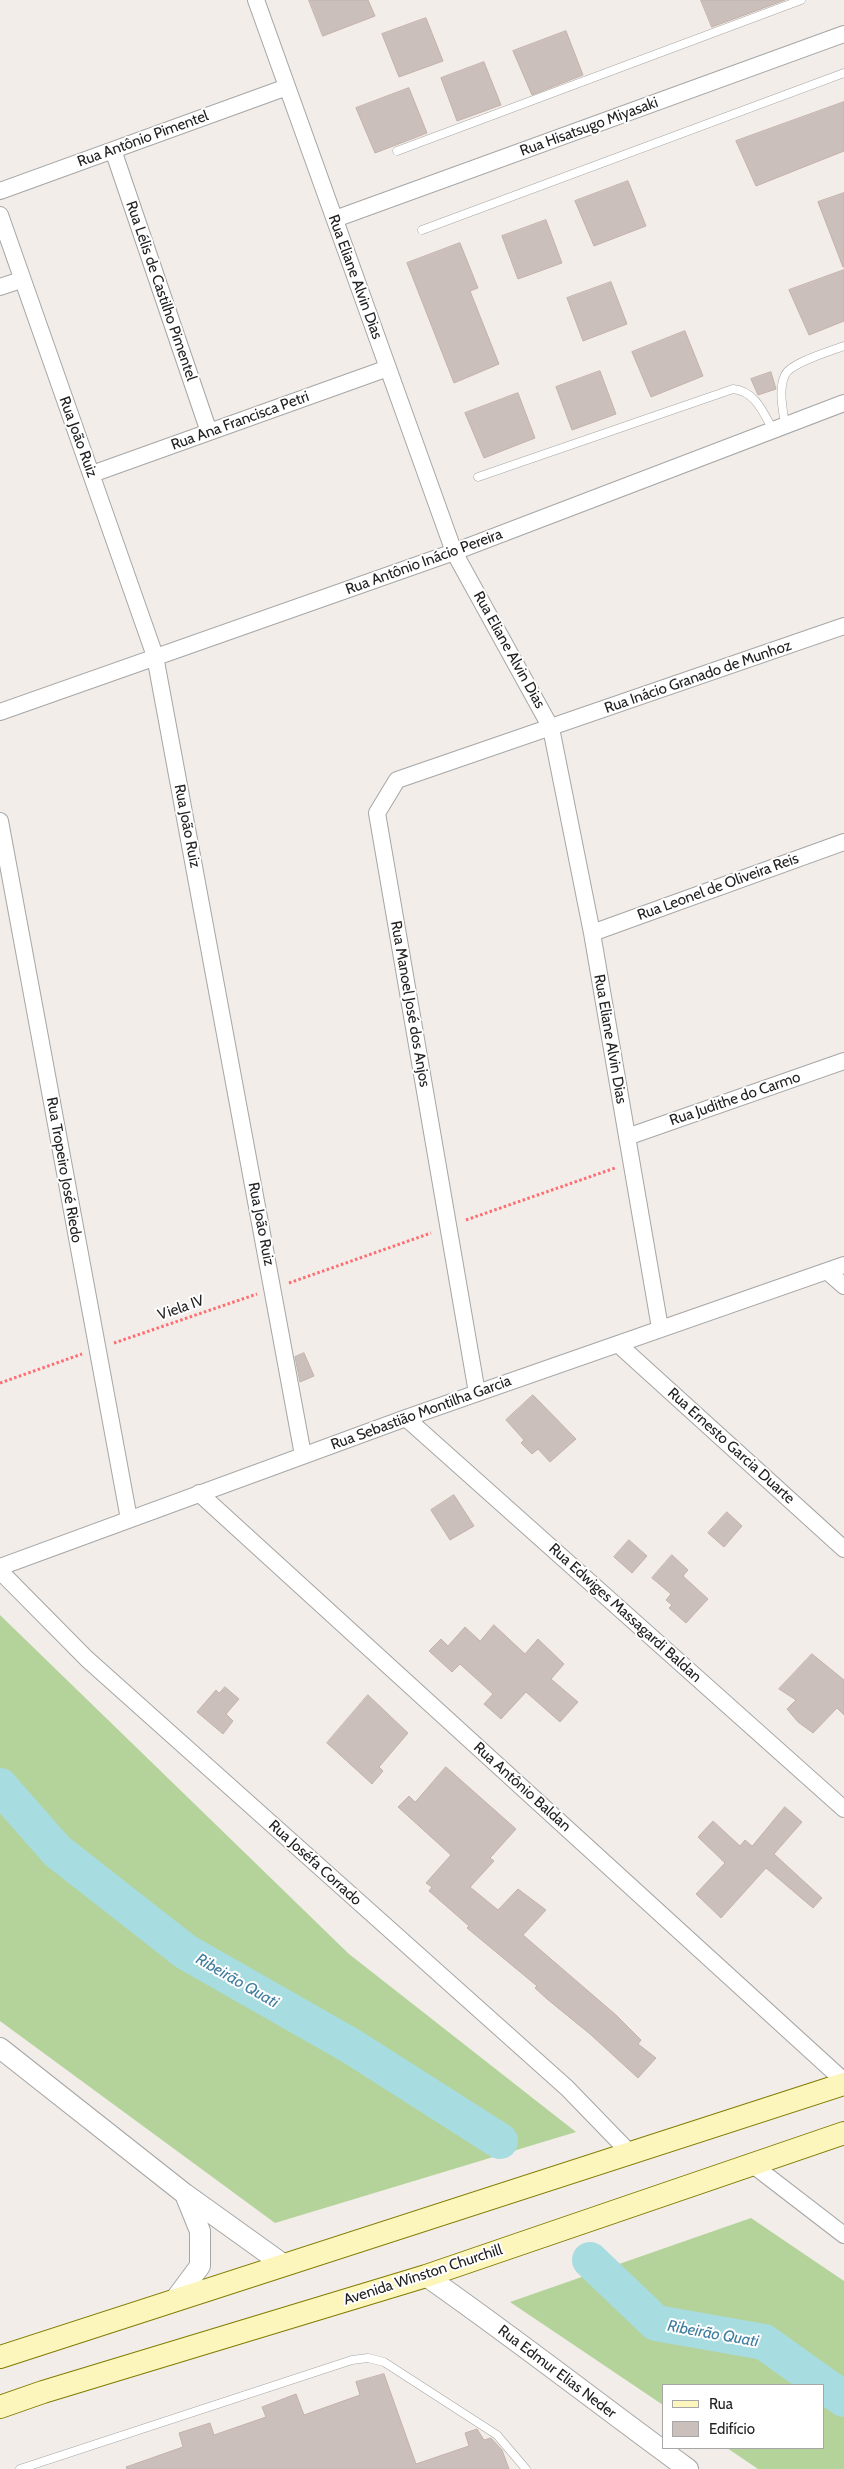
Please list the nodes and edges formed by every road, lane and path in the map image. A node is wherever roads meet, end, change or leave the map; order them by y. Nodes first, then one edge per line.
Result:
1 (256, 0) edge
2 (801, 0) edge
3 (844, 34) edge
4 (844, 73) edge
5 (287, 87) junction
6 (113, 150) junction
7 (397, 151) dead end
8 (0, 191) edge
9 (0, 214) edge
10 (335, 219) junction
11 (422, 230) dead end
12 (22, 280) junction
13 (0, 287) edge
14 (844, 346) edge
15 (388, 368) junction
16 (844, 402) edge
17 (779, 428) junction
18 (208, 432) junction
19 (92, 474) junction
20 (478, 477) dead end
21 (454, 552) junction
22 (844, 626) edge
23 (155, 656) junction
24 (0, 712) edge
25 (551, 728) junction
26 (0, 821) edge
27 (844, 842) edge
28 (592, 933) junction
29 (844, 1062) edge
30 (627, 1137) junction
31 (844, 1265) edge
32 (827, 1271) junction
33 (844, 1286) edge
34 (273, 1289) junction
35 (660, 1328) junction
36 (618, 1344) junction
37 (96, 1349) junction
38 (0, 1383) edge
39 (477, 1393) junction
40 (406, 1418) junction
41 (303, 1456) junction
42 (199, 1493) junction
43 (129, 1519) junction
44 (844, 1549) edge
45 (0, 1567) edge
46 (0, 1571) edge
47 (844, 1809) edge
48 (0, 2048) edge
49 (844, 2082) edge
50 (844, 2133) edge
51 (630, 2153) junction
52 (753, 2165) junction
53 (185, 2194) junction
54 (844, 2235) edge
55 (284, 2265) junction
56 (426, 2276) junction
57 (174, 2301) junction
58 (0, 2357) edge
59 (0, 2407) edge
60 (20, 2469) edge
61 (526, 2469) edge
62 (688, 2469) edge

1 - 5 street, Rua Eliane Alvin Dias
2 - 7 lane
3 - 10 street, Rua Hisatsugo Miyasaki
4 - 11 lane
5 - 6 street, Rua Antônio Pimentel
5 - 10 street, Rua Eliane Alvin Dias
6 - 8 street, Rua Antônio Pimentel
6 - 18 street, Rua Lélis de Castilho Pimentel
9 - 12 street, Rua João Ruiz
10 - 15 street, Rua Eliane Alvin Dias
12 - 13 street
12 - 19 street, Rua João Ruiz
14 - 17 lane
15 - 18 street, Rua Ana Francisca Petri
15 - 21 street, Rua Eliane Alvin Dias
16 - 17 street, Rua Antônio Inácio Pereira
17 - 20 lane
17 - 21 street, Rua Antônio Inácio Pereira
18 - 19 street, Rua Ana Francisca Petri
19 - 23 street, Rua João Ruiz
21 - 23 street, Rua Antônio Inácio Pereira
21 - 25 street, Rua Eliane Alvin Dias
22 - 25 street, Rua Inácio Granado de Munhoz
23 - 24 street, Rua Antônio Inácio Pereira
23 - 34 street, Rua João Ruiz
25 - 28 street, Rua Eliane Alvin Dias
25 - 39 street, Rua Manoel José dos Anjos
26 - 37 street, Rua Tropeiro José Riedo
27 - 28 street, Rua Leonel de Oliveira Reis
28 - 30 street, Rua Eliane Alvin Dias
29 - 30 street, Rua Judithe do Carmo
30 - 35 street, Rua Eliane Alvin Dias
31 - 32 street, Rua Sebastião Montilha Garcia
32 - 33 street
32 - 35 street, Rua Sebastião Montilha Garcia
34 - 37 path, Viela IV
34 - 41 street, Rua João Ruiz
35 - 36 street, Rua Sebastião Montilha Garcia
36 - 39 street, Rua Sebastião Montilha Garcia
36 - 44 street, Rua Ernesto Garcia Duarte
37 - 38 path, Viela IV
37 - 43 street, Rua Tropeiro José Riedo
39 - 40 street, Rua Sebastião Montilha Garcia
40 - 41 street, Rua Sebastião Montilha Garcia
40 - 47 street, Rua Edwiges Massagardi Baldan
41 - 42 street, Rua Sebastião Montilha Garcia
42 - 43 street, Rua Sebastião Montilha Garcia
42 - 49 street, Rua Antônio Baldan
43 - 45 street, Rua Sebastião Montilha Garcia
46 - 51 street, Rua Joséfa Corrado
48 - 53 street
49 - 51 main road
50 - 52 main road, Avenida Winston Churchill
51 - 55 main road
52 - 54 street
52 - 56 main road, Avenida Winston Churchill
53 - 55 street
53 - 57 street
55 - 57 main road
56 - 59 main road, Avenida Winston Churchill
56 - 62 street, Rua Edmur Elias Neder
57 - 58 main road
60 - 61 lane

